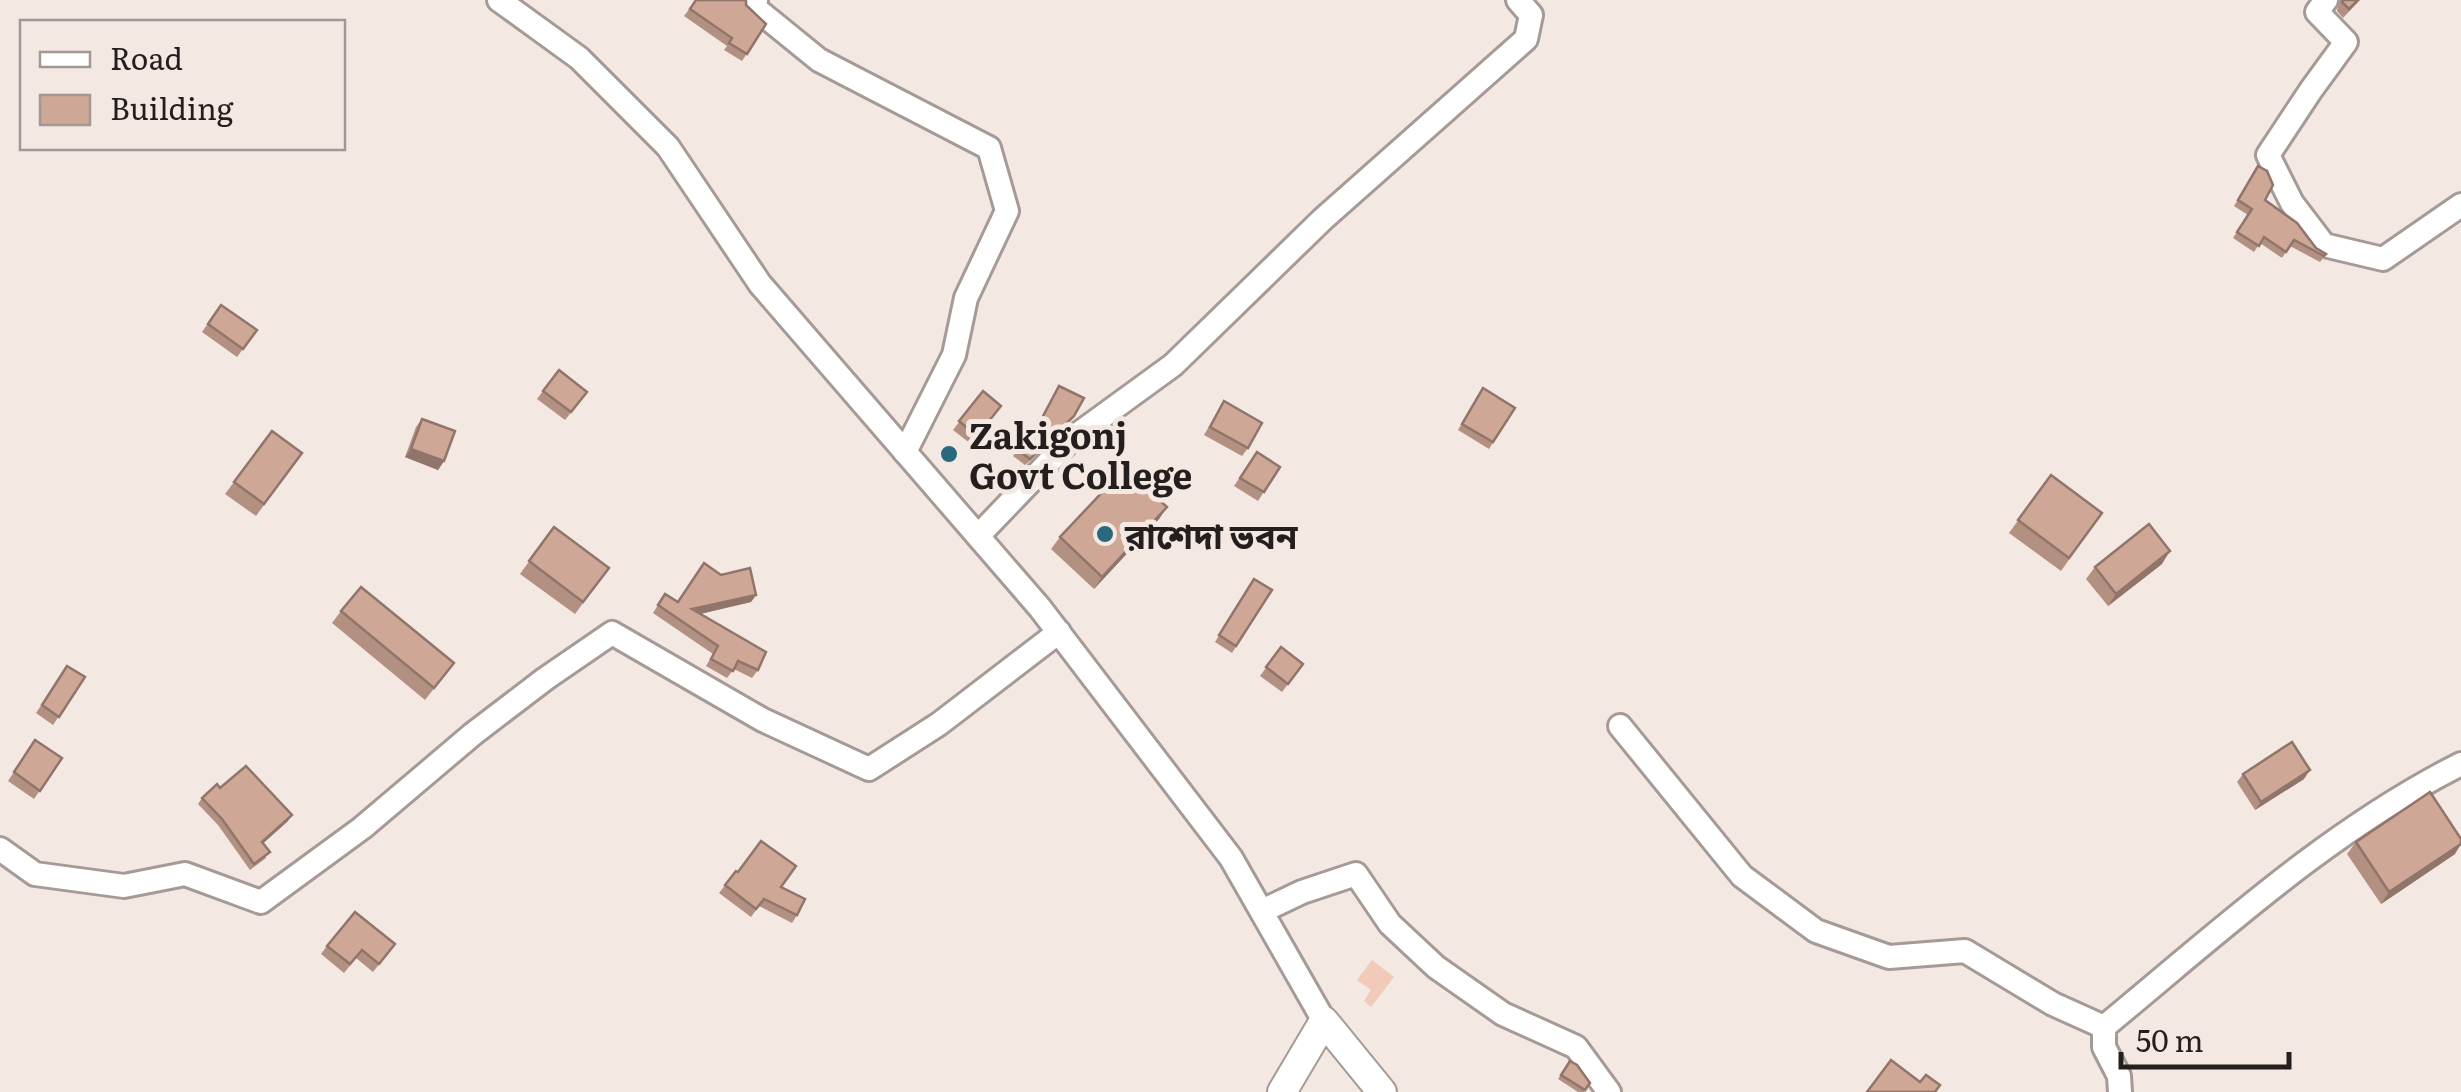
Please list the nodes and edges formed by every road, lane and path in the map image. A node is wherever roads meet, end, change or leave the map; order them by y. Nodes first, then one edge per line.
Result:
1 (499, 0) edge
2 (756, 0) edge
3 (1518, 0) edge
4 (2326, 0) edge
5 (2461, 205) edge
6 (904, 452) junction
7 (978, 536) junction
8 (1059, 632) junction
9 (1620, 726) dead end
10 (2461, 764) edge
11 (0, 848) edge
12 (1262, 911) junction
13 (1324, 1020) junction
14 (2104, 1028) junction
15 (1282, 1092) edge
16 (1382, 1092) edge
17 (1610, 1092) edge
18 (2120, 1092) edge

1 - 6 street
2 - 6 street
3 - 7 street
4 - 5 street
6 - 7 street
7 - 8 street
8 - 11 street
8 - 12 street
9 - 14 street
10 - 14 street
12 - 13 street
12 - 17 street
13 - 15 main road
13 - 16 main road
14 - 18 street

